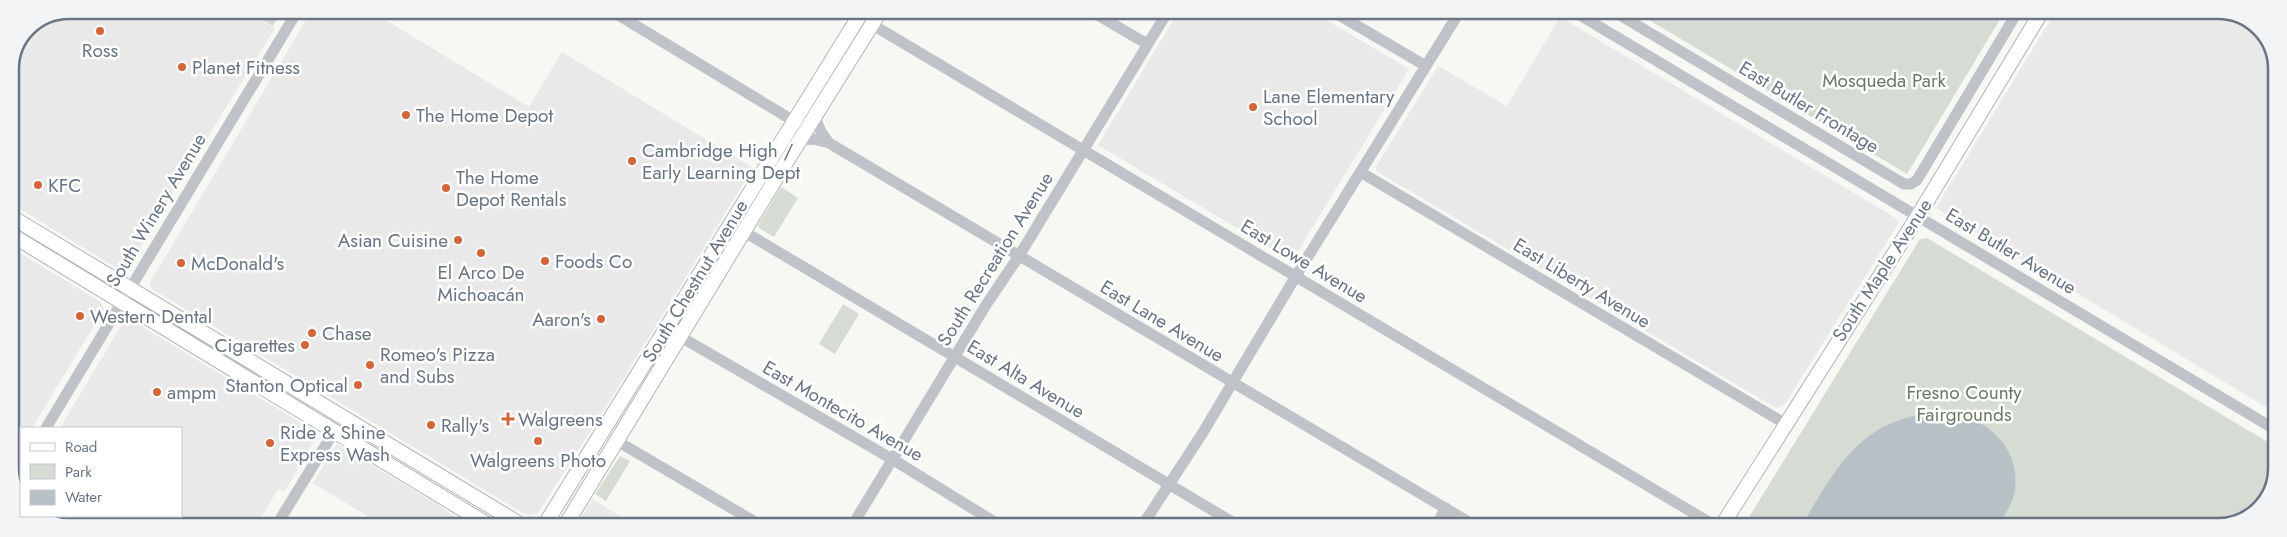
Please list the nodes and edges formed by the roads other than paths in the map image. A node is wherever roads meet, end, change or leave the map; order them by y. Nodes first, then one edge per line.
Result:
1 (293, 19) edge
2 (625, 19) edge
3 (857, 19) edge
4 (868, 19) edge
5 (876, 19) edge
6 (1106, 19) edge
7 (1163, 19) edge
8 (1346, 19) edge
9 (1455, 19) edge
10 (1587, 19) edge
11 (1626, 19) edge
12 (2013, 19) edge
13 (2037, 19) edge
14 (872, 25) junction
15 (1147, 44) junction
16 (854, 55) junction
17 (1690, 57) junction
18 (1426, 66) junction
19 (1680, 74) junction
20 (815, 117) junction
21 (794, 121) junction
22 (804, 134) junction
23 (829, 143) junction
24 (1083, 150) junction
25 (1362, 173) junction
26 (1918, 216) junction
27 (19, 221) edge
28 (743, 231) junction
29 (19, 239) edge
30 (1019, 256) junction
31 (1296, 276) junction
32 (130, 289) junction
33 (122, 302) junction
34 (667, 328) junction
35 (680, 336) junction
36 (954, 357) junction
37 (637, 376) junction
38 (1233, 384) junction
39 (1784, 423) junction
40 (2268, 425) edge
41 (47, 427) edge
42 (334, 430) junction
43 (617, 440) junction
44 (892, 459) junction
45 (1168, 483) junction
46 (1446, 508) junction
47 (281, 518) edge
48 (477, 518) edge
49 (510, 518) edge
50 (549, 518) edge
51 (570, 518) edge
52 (749, 518) edge
53 (857, 518) edge
54 (988, 518) edge
55 (1147, 518) edge
56 (1226, 518) edge
57 (1440, 518) edge
58 (1462, 518) edge
59 (1704, 518) edge
60 (1725, 518) edge

1 - 32 street, South Winery Avenue
2 - 21 street, East Lane Avenue
3 - 21 main road, South Chestnut Avenue
4 - 16 main road
5 - 14 main road, South Chestnut Avenue
6 - 15 street
7 - 15 street, South Recreation Avenue
8 - 18 street
9 - 18 street
10 - 19 street, East Butler Avenue
11 - 17 street, East Butler Frontage
12 - 17 street, East Butler Frontage
13 - 26 main road, South Maple Avenue
14 - 16 main road, South Chestnut Avenue
14 - 24 street, East Lowe Avenue
15 - 24 street, South Recreation Avenue
16 - 20 main road, South Chestnut Avenue
17 - 19 street
18 - 25 street
19 - 26 street, East Butler Avenue
20 - 22 main road, South Chestnut Avenue
20 - 23 street, East Lane Avenue
21 - 22 street, East Lane Avenue
21 - 34 main road, South Chestnut Avenue
22 - 23 street, East Lane Avenue
22 - 28 main road, South Chestnut Avenue
23 - 30 street, East Lane Avenue
24 - 30 street, South Recreation Avenue
24 - 31 street, East Lowe Avenue
25 - 31 street
25 - 39 street, East Liberty Avenue
26 - 39 main road, South Maple Avenue
26 - 40 street, East Butler Avenue
27 - 32 main road
28 - 35 main road, South Chestnut Avenue
28 - 36 street, East Alta Avenue
29 - 33 main road
30 - 36 street, South Recreation Avenue
30 - 38 street, East Lane Avenue
31 - 38 street
31 - 59 street, East Lowe Avenue
32 - 33 street, South Winery Avenue
32 - 49 main road
33 - 41 street, South Winery Avenue
33 - 42 main road
34 - 35 street, East Montecito Avenue
34 - 37 main road, South Chestnut Avenue
35 - 43 main road, South Chestnut Avenue
35 - 44 street, East Montecito Avenue
36 - 44 street, South Recreation Avenue
36 - 45 street, East Alta Avenue
37 - 43 main road
37 - 50 main road, South Chestnut Avenue
38 - 45 street
38 - 46 street, East Lane Avenue
39 - 60 main road, South Maple Avenue
42 - 47 street
42 - 48 main road
43 - 51 main road, South Chestnut Avenue
43 - 52 street
44 - 53 street, South Recreation Avenue
44 - 54 street, East Montecito Avenue
45 - 55 street
45 - 56 street, East Alta Avenue
46 - 57 street
46 - 58 street, East Lane Avenue

